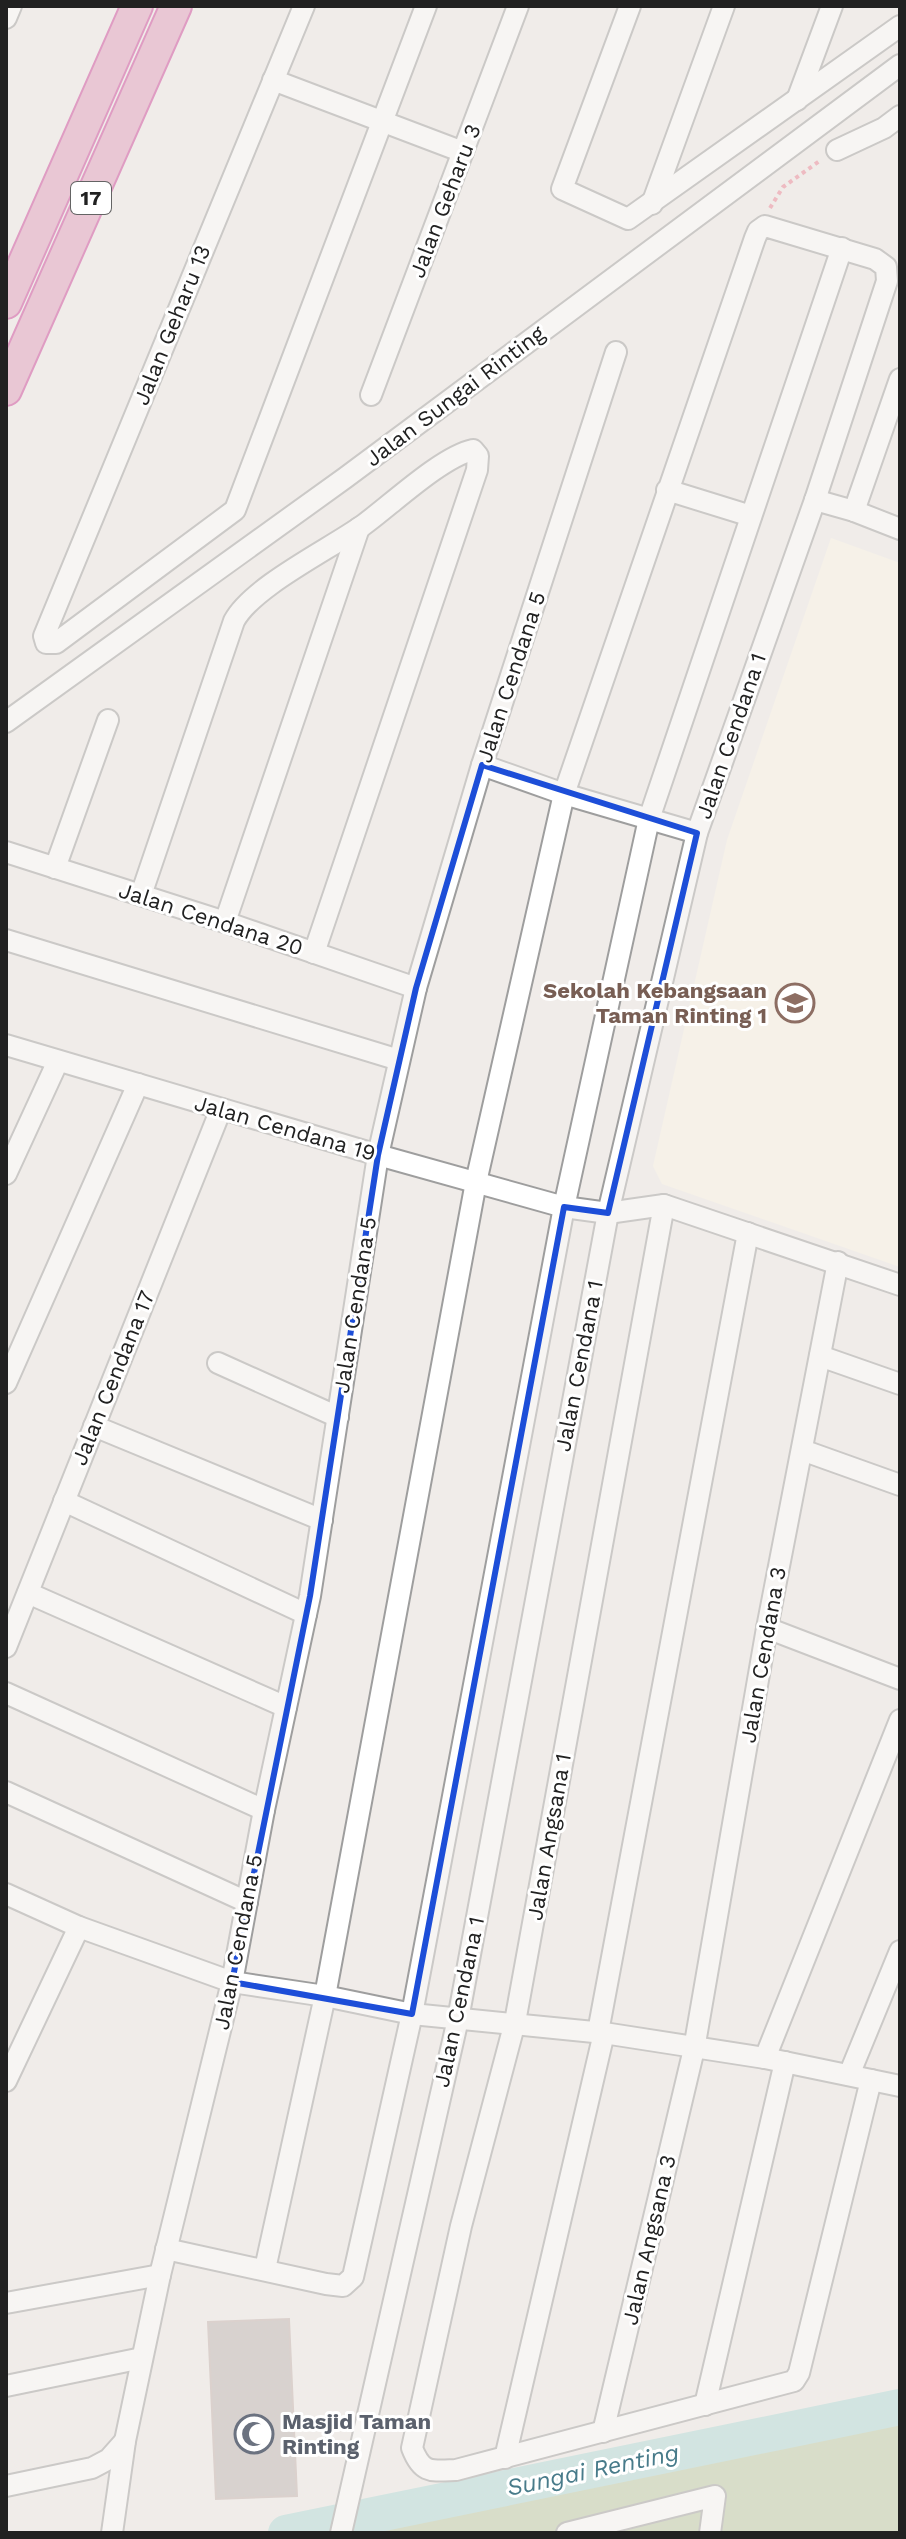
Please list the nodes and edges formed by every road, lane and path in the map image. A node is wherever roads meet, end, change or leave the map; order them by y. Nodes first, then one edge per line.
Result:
1 (11, 6) edge
2 (137, 6) edge
3 (176, 6) edge
4 (304, 6) edge
5 (426, 6) edge
6 (518, 6) edge
7 (630, 6) edge
8 (724, 6) edge
9 (832, 6) edge
10 (6, 18) edge
11 (900, 26) edge
12 (900, 65) edge
13 (273, 80) junction
14 (797, 100) junction
15 (900, 116) edge
16 (382, 121) junction
17 (837, 150) joint
18 (463, 152) junction
19 (652, 204) junction
20 (765, 226) junction
21 (842, 248) junction
22 (6, 303) edge
23 (616, 352) dead end
24 (900, 379) edge
25 (6, 390) edge
26 (371, 395) dead end
27 (667, 490) junction
28 (815, 500) junction
29 (854, 511) junction
30 (751, 516) junction
31 (359, 528) junction
32 (900, 529) edge
33 (108, 720) dead end
34 (6, 722) edge
35 (482, 765) junction
36 (564, 794) junction
37 (649, 819) junction
38 (697, 833) junction
39 (6, 852) edge
40 (55, 868) junction
41 (141, 895) junction
42 (225, 922) junction
43 (6, 940) edge
44 (314, 953) junction
45 (416, 988) junction
46 (6, 1045) edge
47 (399, 1060) junction
48 (58, 1061) junction
49 (138, 1084) junction
50 (221, 1109) junction
51 (378, 1155) junction
52 (6, 1174) edge
53 (476, 1182) junction
54 (664, 1205) junction
55 (564, 1207) junction
56 (608, 1213) junction
57 (748, 1233) junction
58 (838, 1262) junction
59 (899, 1282) edge
60 (820, 1356) junction
61 (218, 1363) dead end
62 (6, 1383) edge
63 (900, 1384) edge
64 (338, 1417) junction
65 (94, 1426) junction
66 (802, 1450) junction
67 (900, 1485) edge
68 (64, 1501) junction
69 (322, 1520) junction
70 (28, 1593) junction
71 (306, 1614) junction
72 (767, 1628) junction
73 (6, 1647) edge
74 (900, 1679) edge
75 (6, 1693) edge
76 (286, 1707) junction
77 (900, 1720) edge
78 (6, 1792) edge
79 (264, 1810) junction
80 (6, 1894) edge
81 (247, 1902) junction
82 (79, 1927) junction
83 (900, 1951) edge
84 (232, 1982) junction
85 (325, 1996) junction
86 (412, 2014) junction
87 (458, 2019) junction
88 (515, 2022) junction
89 (601, 2032) junction
90 (694, 2049) junction
91 (775, 2060) junction
92 (849, 2075) junction
93 (871, 2080) junction
94 (6, 2081) edge
95 (900, 2086) edge
96 (166, 2249) junction
97 (265, 2269) junction
98 (160, 2275) junction
99 (6, 2303) edge
100 (142, 2358) junction
101 (6, 2386) edge
102 (705, 2405) junction
103 (603, 2432) junction
104 (125, 2441) junction
105 (505, 2458) junction
106 (6, 2486) edge
107 (112, 2533) edge
108 (341, 2533) edge
109 (567, 2533) edge
110 (710, 2533) edge

1 - 10 street
2 - 22 highway, 17
3 - 25 highway, 17
4 - 13 street, Jalan Geharu 13
5 - 16 street
6 - 18 street, Jalan Geharu 3
7 - 19 street
8 - 19 street
9 - 14 street
11 - 14 street
12 - 34 street, Jalan Sungai Rinting
13 - 16 street
13 - 16 street, Jalan Geharu 13
14 - 19 street
15 - 17 street
16 - 18 street
17 - 20 path
18 - 26 street, Jalan Geharu 3
20 - 21 street, Jalan Cendana 1
20 - 27 street
21 - 28 street, Jalan Cendana 1
21 - 30 street, Jalan Cendana 1
23 - 35 street, Jalan Cendana 5
24 - 29 street
27 - 30 street
27 - 36 street
28 - 29 street
28 - 38 street, Jalan Cendana 1
29 - 32 street
30 - 37 street, Jalan Cendana 1
31 - 41 street
31 - 42 street
31 - 44 street
33 - 40 street
35 - 36 street
35 - 45 street, Jalan Cendana 5
36 - 37 street
36 - 53 street
37 - 38 street
37 - 55 street, Jalan Cendana 1
38 - 56 street, Jalan Cendana 1
39 - 40 street, Jalan Cendana 20
40 - 41 street, Jalan Cendana 20
41 - 42 street, Jalan Cendana 20
42 - 44 street, Jalan Cendana 20
43 - 47 street
44 - 45 street, Jalan Cendana 20
45 - 47 street, Jalan Cendana 5
46 - 48 street, Jalan Cendana 19
47 - 51 street, Jalan Cendana 5
48 - 49 street, Jalan Cendana 19
48 - 52 street
49 - 50 street, Jalan Cendana 19
49 - 62 street
50 - 51 street, Jalan Cendana 19
50 - 65 street, Jalan Cendana 17
51 - 53 street, Jalan Cendana 19
51 - 64 street, Jalan Cendana 5
53 - 55 street, Jalan Cendana 19
53 - 85 street
54 - 56 street, Jalan Cendana 19
54 - 57 street
54 - 88 street, Jalan Angsana 1
55 - 56 street, Jalan Cendana 19
55 - 86 street, Jalan Cendana 1
56 - 87 street, Jalan Cendana 1
57 - 58 street
57 - 89 street
58 - 59 street
58 - 60 street, Jalan Cendana 3
60 - 63 street
60 - 66 street, Jalan Cendana 3
61 - 64 street
64 - 69 street, Jalan Cendana 5
65 - 68 street, Jalan Cendana 17
65 - 69 street
66 - 67 street
66 - 72 street, Jalan Cendana 3
68 - 70 street, Jalan Cendana 17
68 - 71 street
69 - 71 street, Jalan Cendana 5
70 - 73 street, Jalan Cendana 17
70 - 76 street
71 - 76 street, Jalan Cendana 5
72 - 74 street
72 - 90 street, Jalan Cendana 3
75 - 79 street
76 - 79 street, Jalan Cendana 5
77 - 91 street
78 - 81 street
79 - 81 street, Jalan Cendana 5
80 - 82 street
81 - 84 street, Jalan Cendana 5
82 - 84 street
82 - 94 street
83 - 92 street
84 - 85 street
84 - 96 street, Jalan Cendana 5
85 - 86 street
85 - 97 street
86 - 87 street
86 - 97 street, Jalan Cendana 1
87 - 88 street
87 - 108 street, Jalan Cendana 1
88 - 89 street
88 - 105 street, Jalan Angsana 1
89 - 90 street
89 - 105 street
90 - 91 street
90 - 103 street, Jalan Angsana 3
91 - 92 street
91 - 102 street
92 - 93 street
93 - 95 street
93 - 102 street
96 - 97 street
96 - 98 street, Jalan Cendana 5
98 - 99 street
98 - 100 street, Jalan Cendana 5
100 - 101 street
100 - 104 street, Jalan Cendana 5
102 - 103 street
103 - 105 street
104 - 106 street
104 - 107 street, Jalan Cendana 5
109 - 110 street

